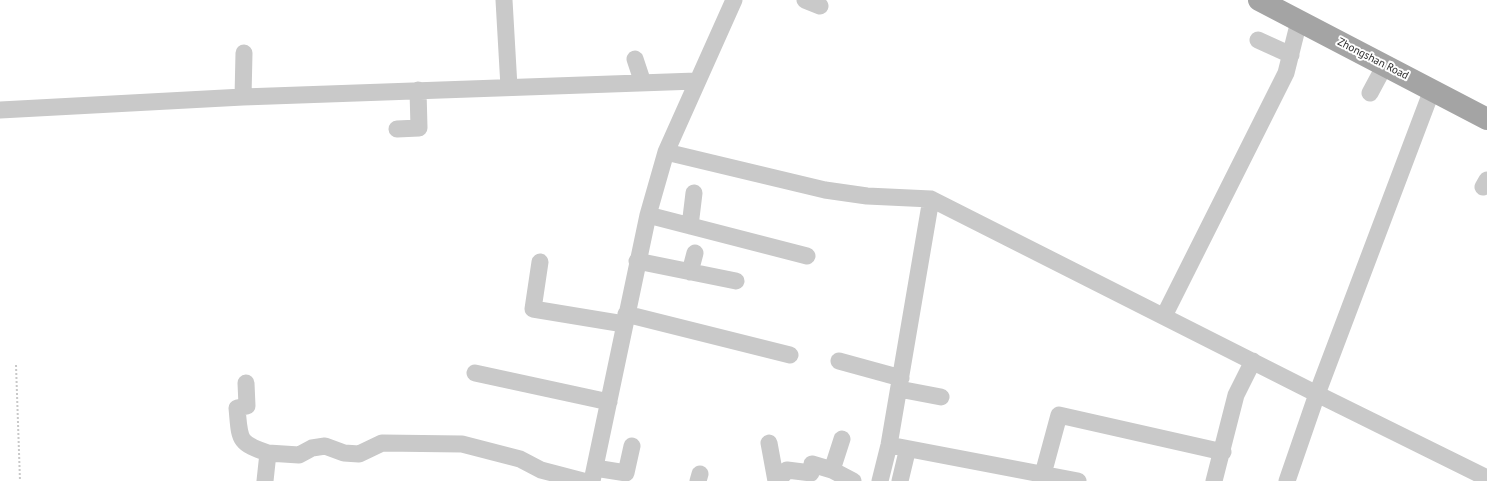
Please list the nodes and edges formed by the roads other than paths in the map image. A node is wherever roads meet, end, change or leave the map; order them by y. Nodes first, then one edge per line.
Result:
1 (504, 0) edge
2 (734, 0) edge
3 (1258, 0) edge
4 (1299, 21) junction
5 (1258, 40) dead end
6 (244, 53) dead end
7 (1291, 55) junction
8 (635, 59) dead end
9 (1385, 65) junction
10 (696, 81) junction
11 (643, 83) junction
12 (509, 87) junction
13 (418, 90) junction
14 (1432, 90) junction
15 (1370, 93) dead end
16 (243, 97) junction
17 (0, 110) edge
18 (1487, 119) edge
19 (397, 129) dead end
20 (666, 152) junction
21 (694, 194) dead end
22 (931, 199) junction
23 (648, 215) junction
24 (690, 226) junction
25 (695, 253) dead end
26 (807, 256) dead end
27 (540, 262) dead end
28 (638, 262) junction
29 (690, 272) junction
30 (736, 281) dead end
31 (1164, 316) junction
32 (625, 319) junction
33 (790, 355) dead end
34 (839, 361) dead end
35 (1253, 361) junction
36 (475, 372) dead end
37 (246, 383) dead end
38 (900, 384) junction
39 (1317, 394) junction
40 (940, 398) dead end
41 (609, 402) junction
42 (842, 439) dead end
43 (769, 443) dead end
44 (889, 445) junction
45 (632, 446) dead end
46 (1223, 452) junction
47 (268, 453) junction
48 (906, 456) dead end
49 (832, 470) junction
50 (594, 474) edge
51 (1043, 474) junction
52 (1487, 478) edge
53 (265, 481) edge
54 (583, 481) edge
55 (777, 481) edge
56 (853, 481) edge
57 (880, 481) edge
58 (900, 481) edge
59 (1078, 481) edge
60 (1214, 481) edge
61 (1287, 481) edge

1 - 12 street
2 - 10 street
3 - 4 main road, Zhongshan Road
4 - 7 street
4 - 9 main road, Zhongshan Road
5 - 7 street
6 - 16 street
7 - 31 street
8 - 11 street
9 - 14 main road, Zhongshan Road
9 - 15 street
10 - 11 street
10 - 20 street
11 - 12 street
12 - 13 street
13 - 16 street
13 - 19 street
14 - 18 main road, Zhongshan Road
14 - 39 street
16 - 17 street
20 - 22 street
20 - 23 street
21 - 24 street
22 - 31 street
22 - 38 street
23 - 24 street
23 - 28 street
24 - 26 street
25 - 29 street
27 - 32 street
28 - 29 street
28 - 32 street
29 - 30 street
31 - 35 street
32 - 33 street
32 - 41 street
34 - 38 street
35 - 39 street
35 - 46 street
36 - 41 street
37 - 47 street
38 - 40 street
38 - 44 street
39 - 52 street
39 - 61 street
41 - 50 street
42 - 49 street
43 - 55 street
44 - 51 street
44 - 57 street
45 - 50 street
46 - 51 street
46 - 60 street
47 - 53 street
47 - 54 street
48 - 58 street
49 - 55 street
49 - 56 street
51 - 59 street

